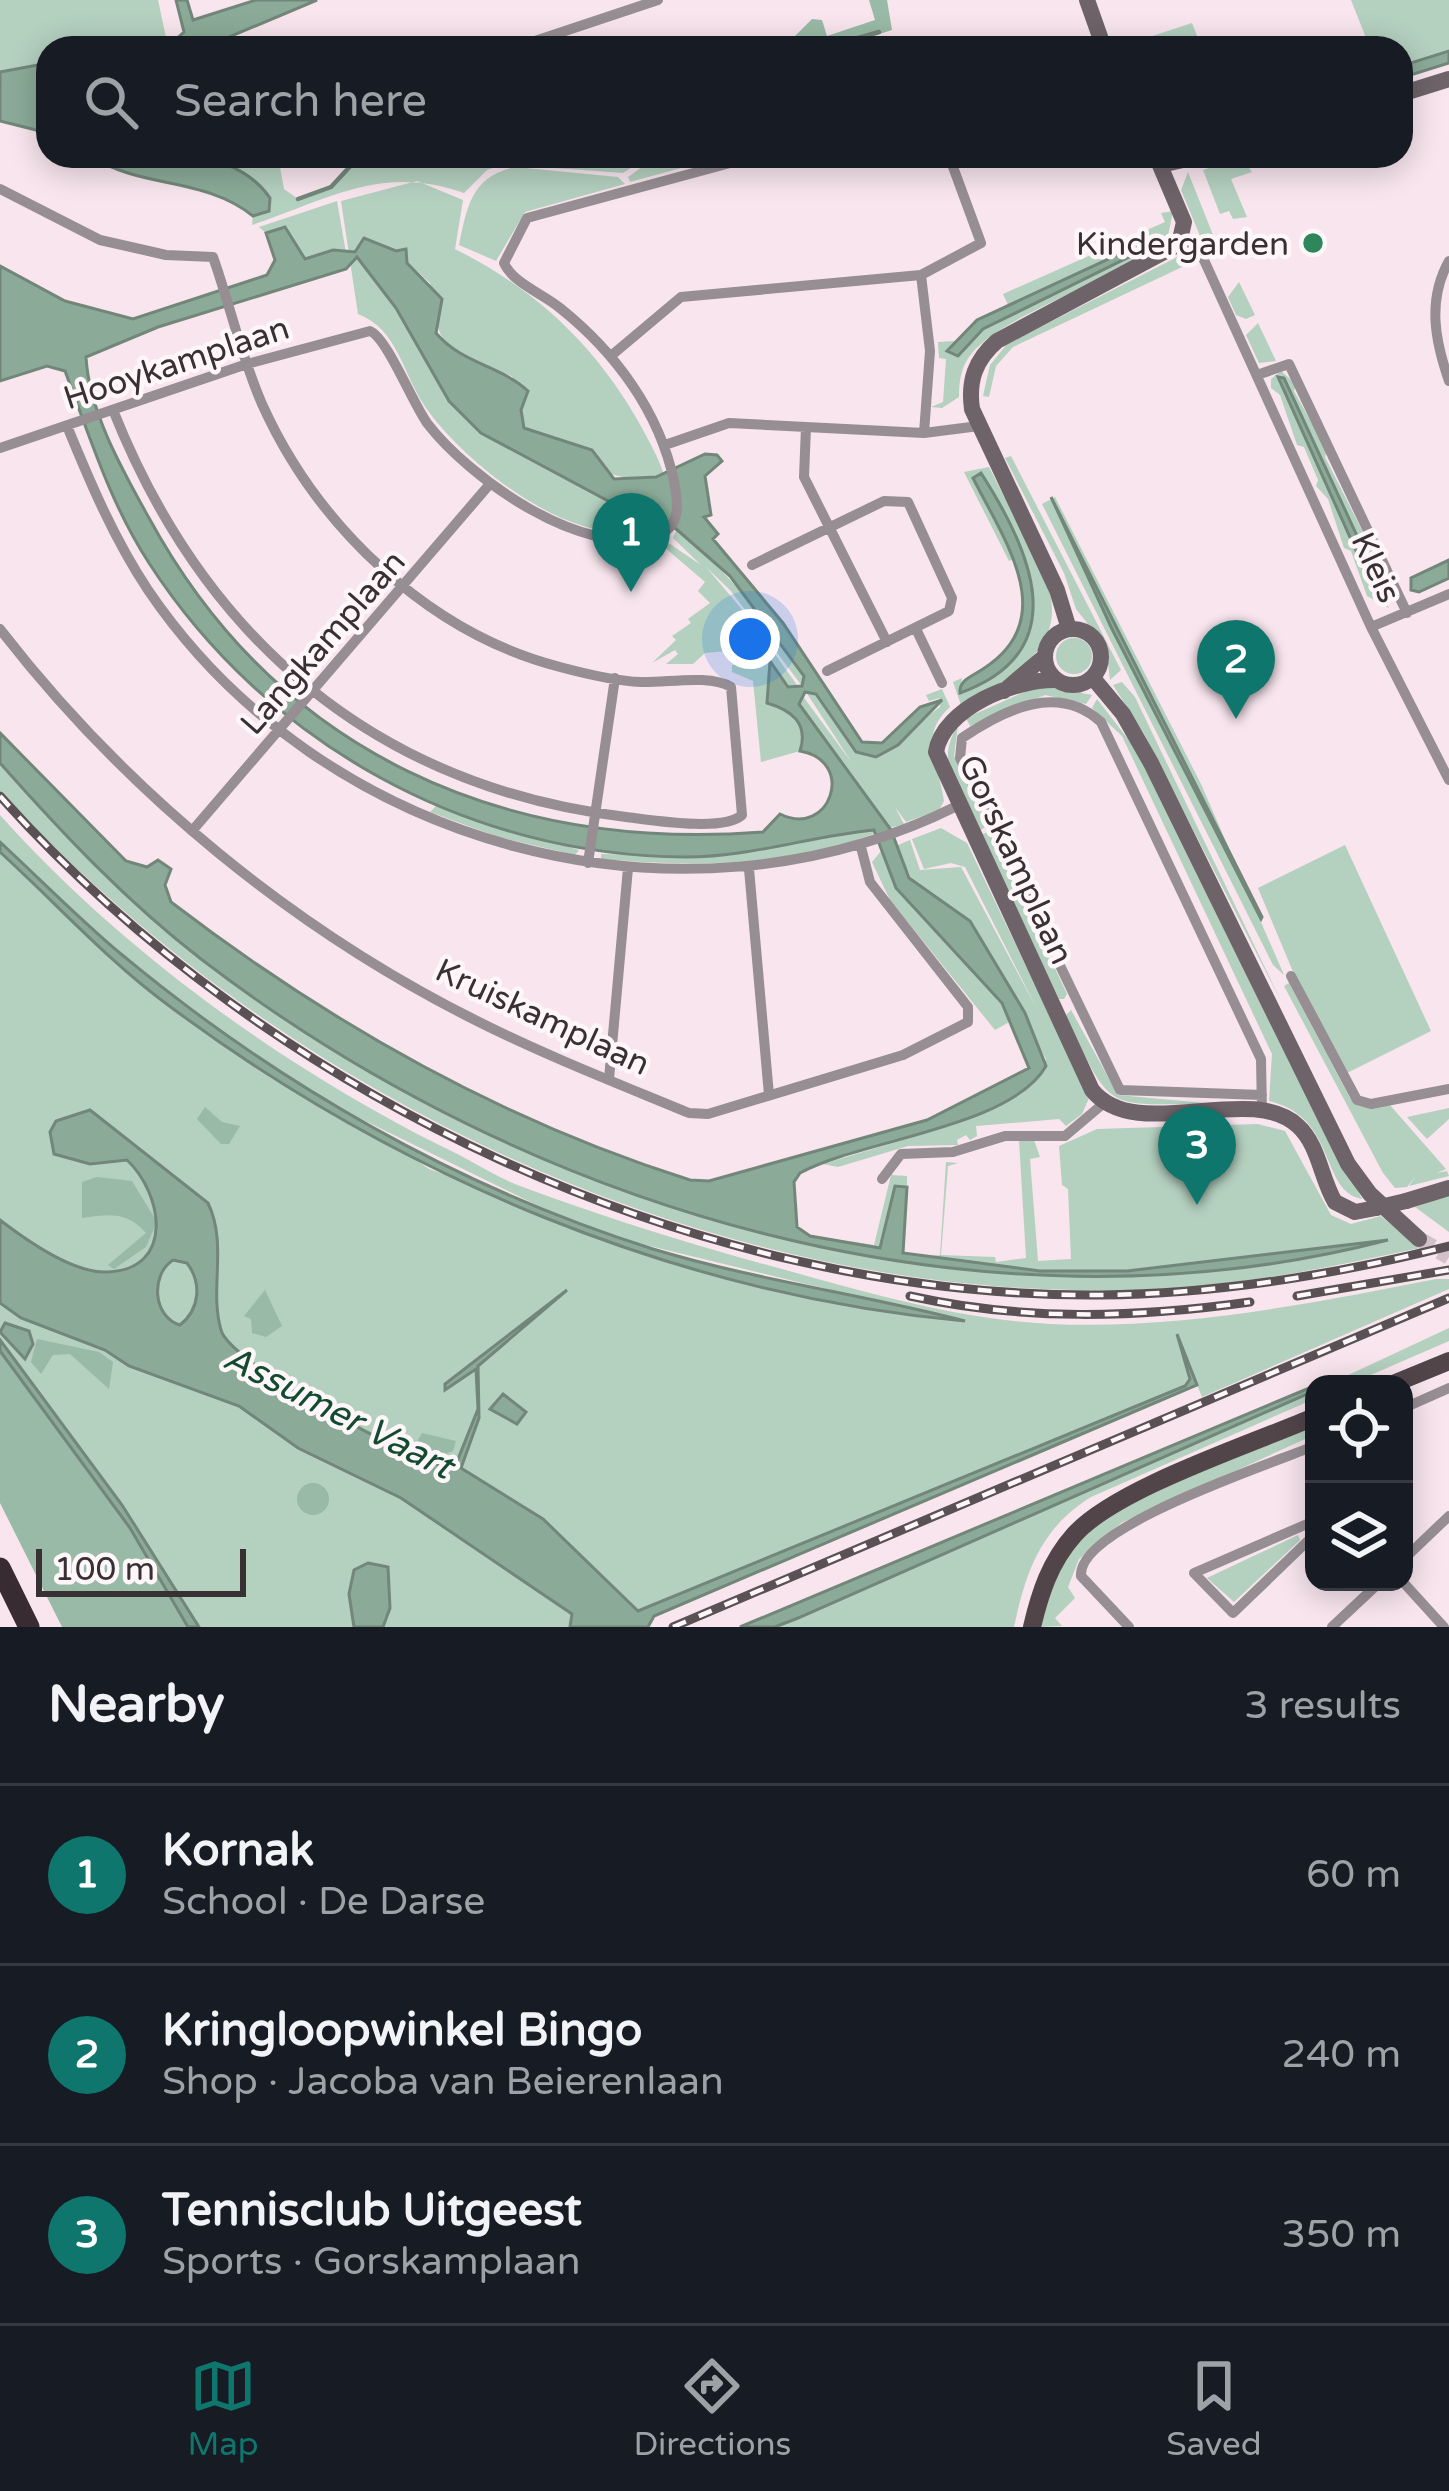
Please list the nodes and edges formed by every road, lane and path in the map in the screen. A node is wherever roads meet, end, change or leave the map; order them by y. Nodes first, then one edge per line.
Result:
1 (658, 0) edge
2 (1087, 0) edge
3 (550, 36) edge
4 (1100, 36) edge
5 (1449, 79) edge
6 (1413, 90) edge
7 (712, 168) edge
8 (954, 168) edge
9 (1162, 168) edge
10 (0, 189) edge
11 (1182, 238) junction
12 (1449, 261) edge
13 (921, 275) junction
14 (612, 355) junction
15 (247, 364) junction
16 (1257, 374) junction
17 (1449, 381) edge
18 (108, 412) junction
19 (72, 424) junction
20 (979, 426) junction
21 (806, 427) junction
22 (924, 433) junction
23 (665, 445) junction
24 (0, 448) edge
25 (489, 485) junction
26 (831, 525) junction
27 (752, 565) dead end
28 (403, 589) junction
29 (1449, 594) edge
30 (1407, 614) junction
31 (1371, 626) junction
32 (0, 629) edge
33 (916, 629) junction
34 (1070, 629) junction
35 (887, 642) junction
36 (1044, 656) junction
37 (827, 671) dead end
38 (615, 678) junction
39 (1093, 678) junction
40 (1056, 680) junction
41 (941, 683) dead end
42 (1003, 692) junction
43 (315, 694) junction
44 (285, 727) junction
45 (1449, 780) edge
46 (957, 806) junction
47 (595, 820) junction
48 (192, 830) junction
49 (867, 846) junction
50 (589, 858) junction
51 (628, 868) junction
52 (749, 868) junction
53 (1291, 976) dead end
54 (1076, 1001) junction
55 (1055, 1012) junction
56 (609, 1079) junction
57 (1449, 1089) edge
58 (770, 1095) junction
59 (1104, 1103) junction
60 (1262, 1103) junction
61 (882, 1179) dead end
62 (1449, 1188) edge
63 (1423, 1236) tunnel mouth
64 (1449, 1360) edge
65 (1413, 1375) edge
66 (1449, 1388) edge
67 (1413, 1404) edge
68 (1305, 1421) edge
69 (1305, 1450) edge
70 (1449, 1516) edge
71 (1305, 1525) edge
72 (1305, 1544) edge
73 (1413, 1550) edge
74 (0, 1568) edge
75 (1370, 1591) edge
76 (1411, 1591) edge
77 (29, 1627) edge
78 (1032, 1627) edge
79 (1129, 1627) edge
80 (1332, 1627) edge
81 (1444, 1627) edge

1 - 3 street
2 - 4 main road
5 - 6 main road
7 - 14 street
8 - 13 street
9 - 11 main road
10 - 15 street
11 - 16 street, Kleis
11 - 20 main road
12 - 17 street
13 - 14 street
13 - 22 street
14 - 23 street
15 - 18 street, Hooykamplaan
15 - 25 street, Hooykamplaan
15 - 28 street
16 - 30 street, Kleis
16 - 31 street, Kleis
18 - 19 street, Hooykamplaan
18 - 43 street
19 - 24 street, Hooykamplaan
19 - 44 street
20 - 22 street
20 - 34 main road
21 - 22 street
21 - 23 street
21 - 26 street
23 - 25 street
25 - 28 street, Langkamplaan
26 - 27 street
26 - 33 street
26 - 35 street
28 - 38 street
28 - 43 street, Langkamplaan
29 - 30 street
30 - 31 street
31 - 45 street, Kleis
32 - 48 street, Kruiskamplaan
33 - 35 street
33 - 41 street
34 - 36 main road
34 - 39 main road
35 - 37 street
36 - 40 main road
36 - 42 main road, Gorskamplaan
38 - 47 street
38 - 47 street
39 - 40 main road
39 - 63 main road
40 - 42 main road, Gorskamplaan
42 - 46 main road, Gorskamplaan
43 - 44 street, Langkamplaan
43 - 47 street
44 - 48 street, Langkamplaan
44 - 50 street
46 - 49 street
46 - 55 main road, Gorskamplaan
47 - 50 street
48 - 56 street, Kruiskamplaan
49 - 52 street
49 - 58 street, Kruiskamplaan
50 - 51 street
51 - 52 street
51 - 56 street
52 - 58 street
53 - 57 street
54 - 55 street, Gorskamplaan
54 - 60 street, Gorskamplaan
54 - 60 street, Gorskamplaan
55 - 59 main road, Gorskamplaan
56 - 58 street, Kruiskamplaan
59 - 60 main road
59 - 61 street
60 - 62 main road, bridge
64 - 65 main road
66 - 67 street
68 - 78 main road
69 - 79 street
70 - 73 street
71 - 72 street
74 - 77 highway
75 - 80 street
76 - 81 street

